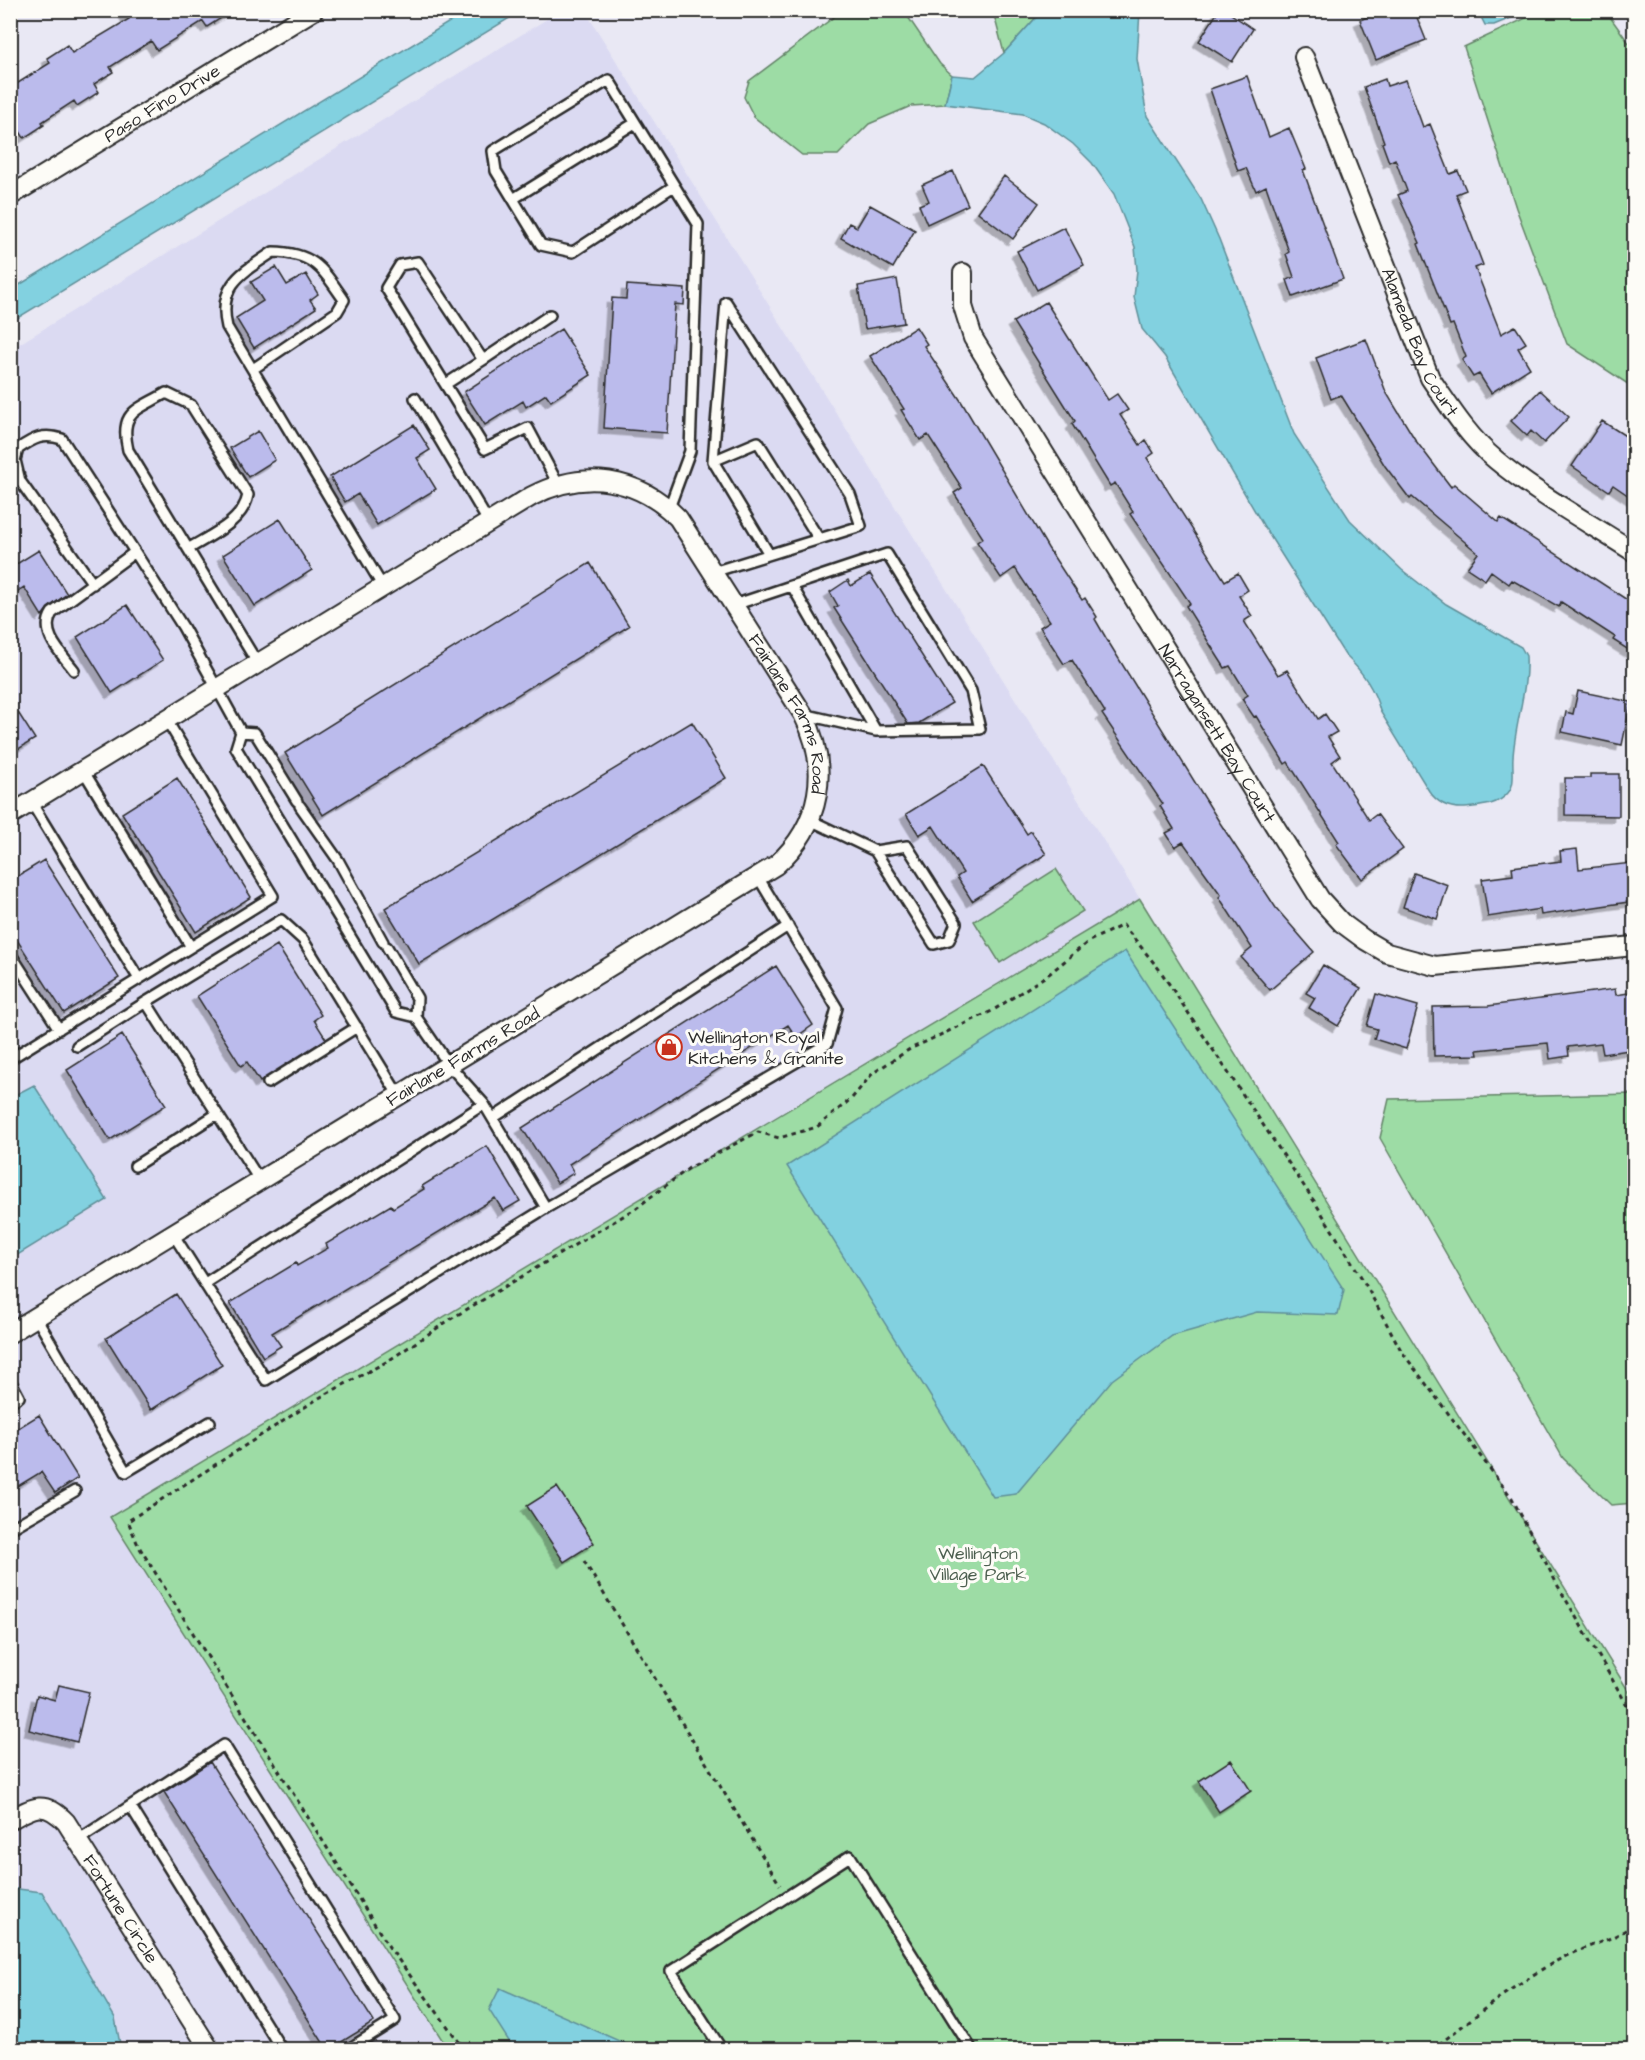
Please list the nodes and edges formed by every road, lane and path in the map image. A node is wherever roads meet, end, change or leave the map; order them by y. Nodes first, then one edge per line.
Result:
1 (314, 10) edge
2 (1304, 57) dead end
3 (635, 123) junction
4 (674, 186) junction
5 (10, 196) edge
6 (513, 199) junction
7 (963, 273) dead end
8 (550, 315) dead end
9 (483, 360) junction
10 (252, 369) junction
11 (446, 384) junction
12 (415, 398) dead end
13 (713, 461) junction
14 (558, 484) junction
15 (669, 508) junction
16 (489, 523) junction
17 (819, 539) junction
18 (188, 549) junction
19 (135, 552) junction
20 (1635, 552) edge
21 (769, 554) junction
22 (713, 572) junction
23 (93, 584) junction
24 (792, 586) junction
25 (383, 587) junction
26 (734, 605) junction
27 (258, 664) junction
28 (74, 670) dead end
29 (216, 689) junction
30 (802, 714) junction
31 (166, 719) junction
32 (876, 731) junction
33 (241, 732) junction
34 (83, 771) junction
35 (31, 802) junction
36 (10, 814) edge
37 (810, 820) junction
38 (875, 851) junction
39 (758, 877) junction
40 (788, 927) junction
41 (1635, 946) edge
42 (191, 947) junction
43 (10, 953) edge
44 (139, 979) junction
45 (146, 1002) junction
46 (416, 1017) junction
47 (357, 1027) junction
48 (58, 1029) junction
49 (77, 1046) dead end
50 (10, 1059) edge
51 (449, 1065) junction
52 (268, 1083) dead end
53 (399, 1096) junction
54 (484, 1104) junction
55 (217, 1114) junction
56 (493, 1118) junction
57 (135, 1166) dead end
58 (260, 1181) junction
59 (546, 1208) junction
60 (173, 1234) junction
61 (205, 1283) junction
62 (36, 1317) junction
63 (10, 1333) edge
64 (10, 1380) edge
65 (10, 1402) edge
66 (210, 1422) dead end
67 (75, 1491) dead end
68 (10, 1529) edge
69 (584, 1561) dead end
70 (1635, 1717) edge
71 (131, 1807) junction
72 (10, 1820) edge
73 (78, 1840) junction
74 (787, 1897) junction
75 (1635, 1924) edge
76 (210, 2049) edge
77 (282, 2049) edge
78 (347, 2049) edge
79 (465, 2049) edge
80 (722, 2049) edge
81 (972, 2049) edge
82 (1432, 2049) edge

1 - 5 street, Paso Fino Drive
2 - 20 street, Alameda Bay Court
3 - 4 lane
3 - 6 lane
3 - 6 lane
4 - 6 lane
4 - 15 lane
7 - 41 street, Narragansett Bay Court
8 - 9 lane
9 - 11 lane
9 - 11 lane
10 - 10 lane
10 - 25 lane
11 - 14 lane
12 - 16 lane
13 - 17 lane
13 - 17 lane
13 - 21 lane
14 - 15 street, Fairlane Farms Road
14 - 16 street, Fairlane Farms Road
15 - 22 street, Fairlane Farms Road
16 - 25 street, Fairlane Farms Road
17 - 21 lane
18 - 18 lane
18 - 27 lane
19 - 23 lane
19 - 23 lane
19 - 29 lane
21 - 22 lane
22 - 26 street, Fairlane Farms Road
23 - 28 lane
24 - 26 lane
24 - 32 lane
24 - 32 lane
25 - 27 street, Fairlane Farms Road
26 - 30 street, Fairlane Farms Road
27 - 29 street, Fairlane Farms Road
29 - 31 street, Fairlane Farms Road
29 - 33 lane
30 - 32 lane
30 - 37 street, Fairlane Farms Road
31 - 34 street, Fairlane Farms Road
31 - 42 lane
33 - 46 lane
33 - 46 lane
34 - 35 street, Fairlane Farms Road
34 - 42 lane
35 - 36 street, Fairlane Farms Road
35 - 44 lane
37 - 38 lane
37 - 39 street, Fairlane Farms Road
38 - 38 lane
39 - 40 lane
39 - 51 street, Fairlane Farms Road
40 - 56 lane
40 - 59 lane
42 - 44 lane
43 - 48 lane
44 - 48 lane
45 - 47 lane
45 - 49 lane
45 - 55 lane
46 - 51 lane
47 - 52 lane
47 - 53 lane
48 - 50 lane
51 - 53 street, Fairlane Farms Road
51 - 54 lane
53 - 58 street, Fairlane Farms Road
54 - 56 lane
54 - 61 lane
55 - 57 lane
55 - 58 lane
56 - 59 lane
58 - 60 street, Fairlane Farms Road
59 - 61 lane
60 - 61 lane
60 - 62 street, Fairlane Farms Road
62 - 63 street, Fairlane Farms Road
62 - 66 lane
64 - 65 lane
67 - 68 lane
69 - 74 path
70 - 79 path
71 - 73 lane
71 - 77 lane
71 - 78 lane
72 - 73 street, Fortune Circle
73 - 76 street, Fortune Circle
74 - 80 lane
74 - 81 lane
75 - 82 path

